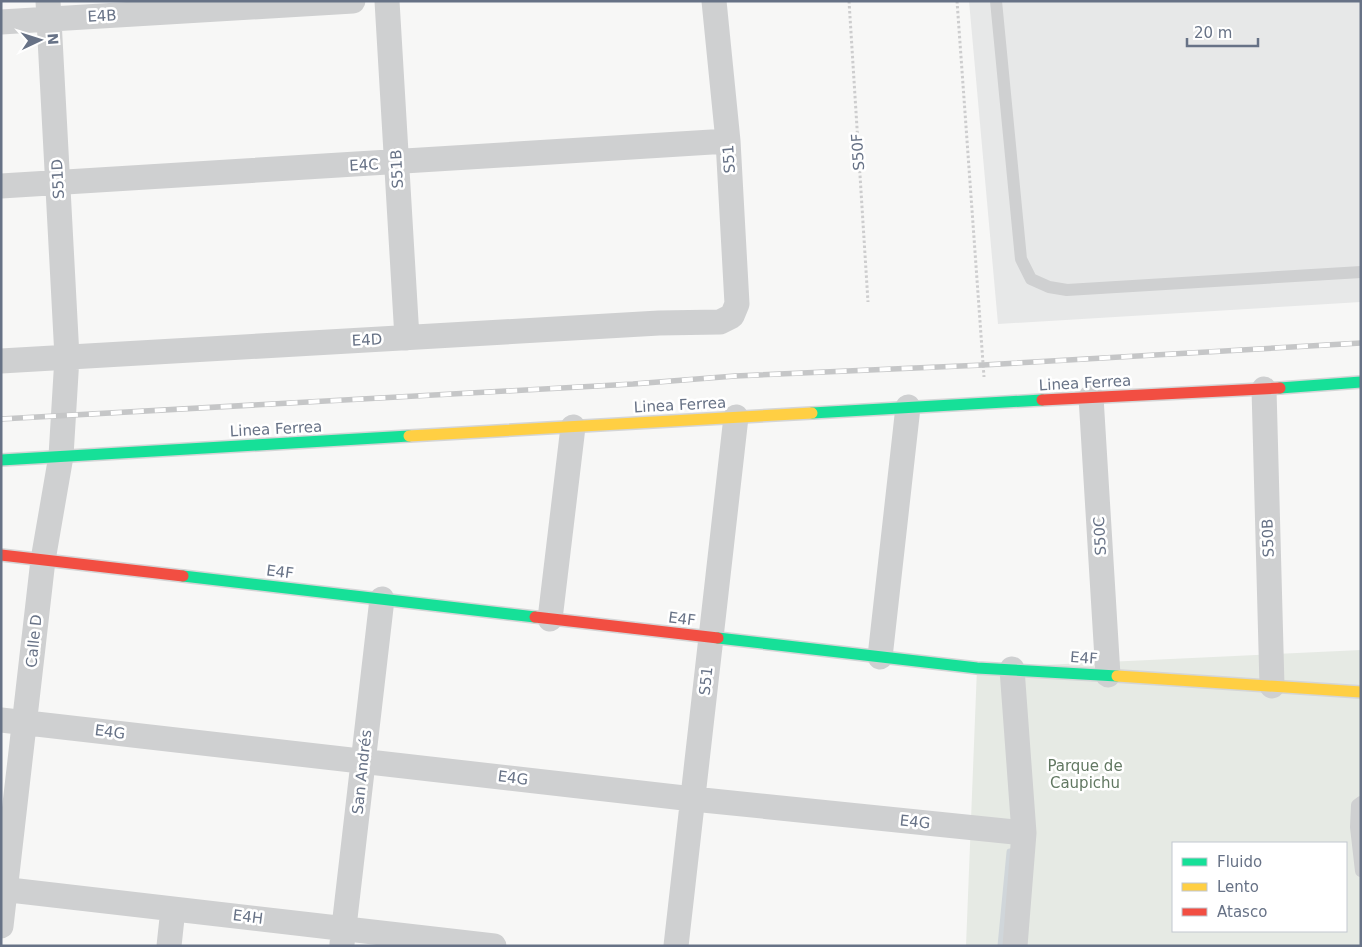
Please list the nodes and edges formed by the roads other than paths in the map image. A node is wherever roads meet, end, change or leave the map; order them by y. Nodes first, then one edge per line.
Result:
1 (353, 1) edge
2 (387, 1) edge
3 (714, 1) edge
4 (996, 1) edge
5 (205, 6) edge
6 (48, 10) edge
7 (1, 22) edge
8 (728, 141) junction
9 (396, 163) junction
10 (59, 183) junction
11 (1, 186) edge
12 (1361, 272) edge
13 (732, 316) joint
14 (407, 338) junction
15 (68, 357) junction
16 (1, 361) edge
17 (1361, 382) edge
18 (1264, 390) junction
19 (1092, 397) junction
20 (908, 407) junction
21 (736, 417) junction
22 (572, 427) junction
23 (61, 456) junction
24 (1, 460) edge
25 (1, 555) edge
26 (43, 560) junction
27 (382, 599) junction
28 (550, 619) junction
29 (711, 637) junction
30 (880, 657) junction
31 (1012, 669) junction
32 (1108, 675) junction
33 (1272, 686) junction
34 (1361, 692) edge
35 (13, 721) edge
36 (363, 761) junction
37 (693, 799) junction
38 (1361, 802) edge
39 (1024, 833) junction
40 (1361, 871) edge
41 (3, 889) edge
42 (173, 909) junction
43 (1, 926) edge
44 (343, 937) edge
45 (169, 946) edge
46 (494, 946) edge
47 (676, 946) edge
48 (1015, 946) edge

1 - 5 street, E4B
2 - 9 street, S51B
3 - 8 street, S51
4 - 12 lane
5 - 6 street, E4B
6 - 7 street, E4B
6 - 10 street, S51D
8 - 9 street, E4C
8 - 13 street, S51
9 - 10 street, E4C
9 - 14 street, S51B
10 - 11 street, E4C
10 - 15 street, S51D
13 - 14 street, E4D
14 - 15 street, E4D
15 - 16 street, E4D
15 - 23 street, Calle D
17 - 18 street, Linea Ferrea
18 - 19 street, Linea Ferrea
18 - 33 street, S50B
19 - 20 street, Linea Ferrea
19 - 32 street, S50C
20 - 21 street, Linea Ferrea
20 - 30 street
21 - 22 street, Linea Ferrea
21 - 29 street, S51
22 - 23 street, Linea Ferrea
22 - 28 street
23 - 24 street, Linea Ferrea
23 - 26 street, Calle D
25 - 26 street, E4F
26 - 27 street, E4F
26 - 35 street, Calle D
27 - 28 street, E4F
27 - 36 street, San Andrés
28 - 29 street, E4F
29 - 30 street, E4F
29 - 37 street, S51
30 - 31 street, E4F
31 - 32 street, E4F
31 - 39 street
32 - 33 street, E4F
33 - 34 street, E4F
35 - 36 street, E4G
35 - 41 street, Calle D
36 - 37 street, E4G
36 - 44 street, San Andrés
37 - 39 street, E4G
37 - 47 street, S51
38 - 40 lane
39 - 48 street
41 - 42 street, E4H
41 - 43 street, Calle D
42 - 44 street, E4H
42 - 45 street
44 - 46 street, E4H

